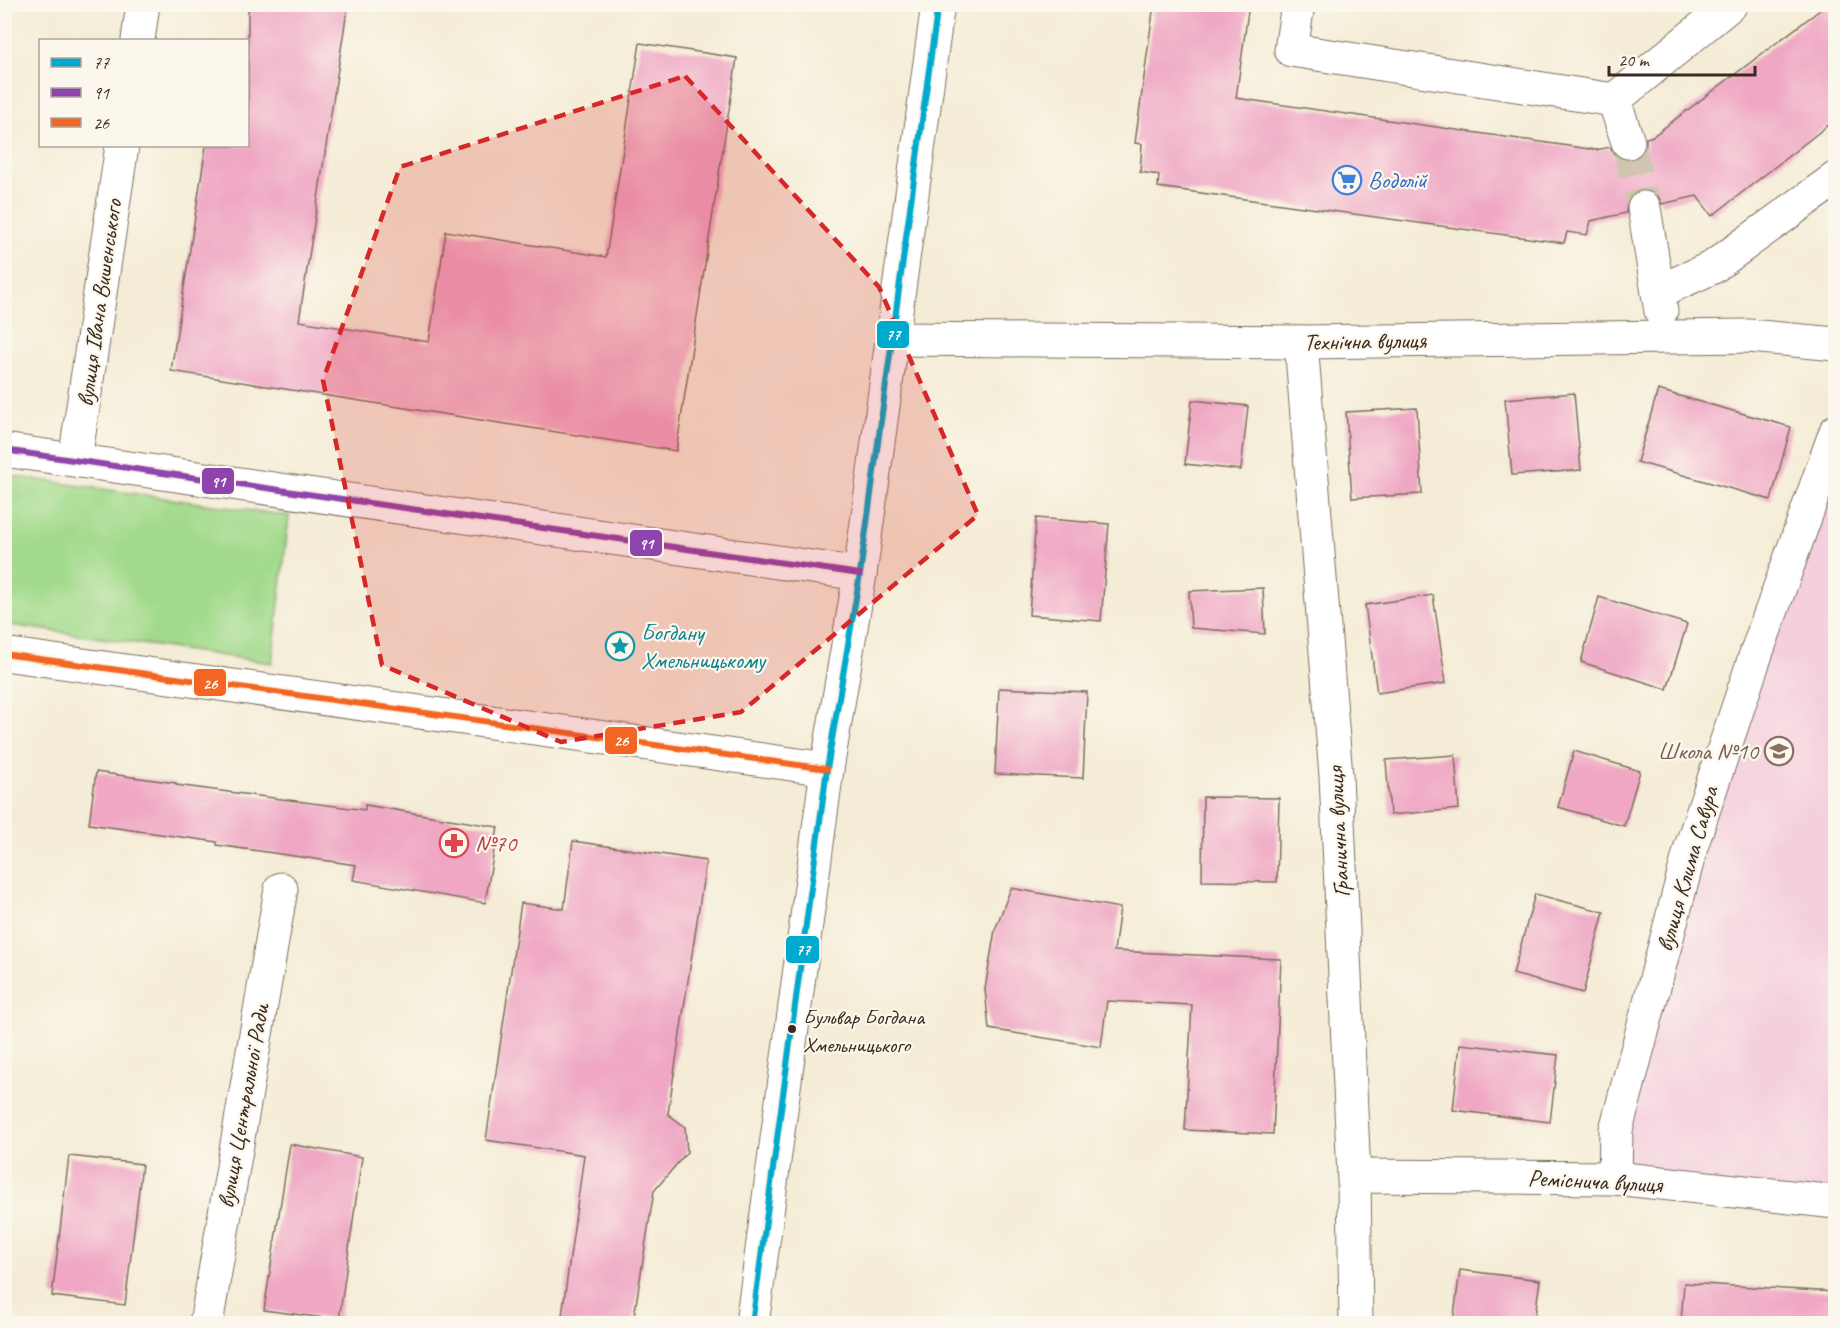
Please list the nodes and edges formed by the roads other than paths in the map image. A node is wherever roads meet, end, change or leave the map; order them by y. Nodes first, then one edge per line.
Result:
1 (143, 4) edge
2 (938, 4) edge
3 (1298, 4) edge
4 (1731, 4) edge
5 (138, 39) edge
6 (1614, 100) junction
7 (1628, 142) tunnel mouth
8 (122, 147) edge
9 (1836, 178) edge
10 (1644, 208) tunnel mouth
11 (1658, 292) junction
12 (1665, 337) junction
13 (893, 339) junction
14 (1300, 342) junction
15 (1836, 344) edge
16 (1836, 431) edge
17 (4, 450) edge
18 (75, 460) junction
19 (860, 574) junction
20 (4, 654) edge
21 (827, 769) junction
22 (280, 889) dead end
23 (1354, 1176) junction
24 (1615, 1179) junction
25 (1836, 1202) edge
26 (206, 1323) edge
27 (752, 1323) edge
28 (1356, 1323) edge

1 - 5 street
2 - 13 street
3 - 6 street
4 - 6 street
6 - 7 street
8 - 18 street, вулиця Івана Вишенського
9 - 11 street
10 - 11 street
11 - 12 street
12 - 14 street, Технічна вулиця
12 - 15 street, Технічна вулиця
13 - 14 street, Технічна вулиця
13 - 19 street
14 - 23 street, Гранична вулиця
16 - 24 street, вулиця Клима Савура
17 - 18 street
18 - 19 street
19 - 21 street
20 - 21 street
21 - 27 street
22 - 26 street, вулиця Центральної Ради
23 - 24 street, Реміснича вулиця
23 - 28 street, Гранична вулиця
24 - 25 street, Реміснича вулиця

